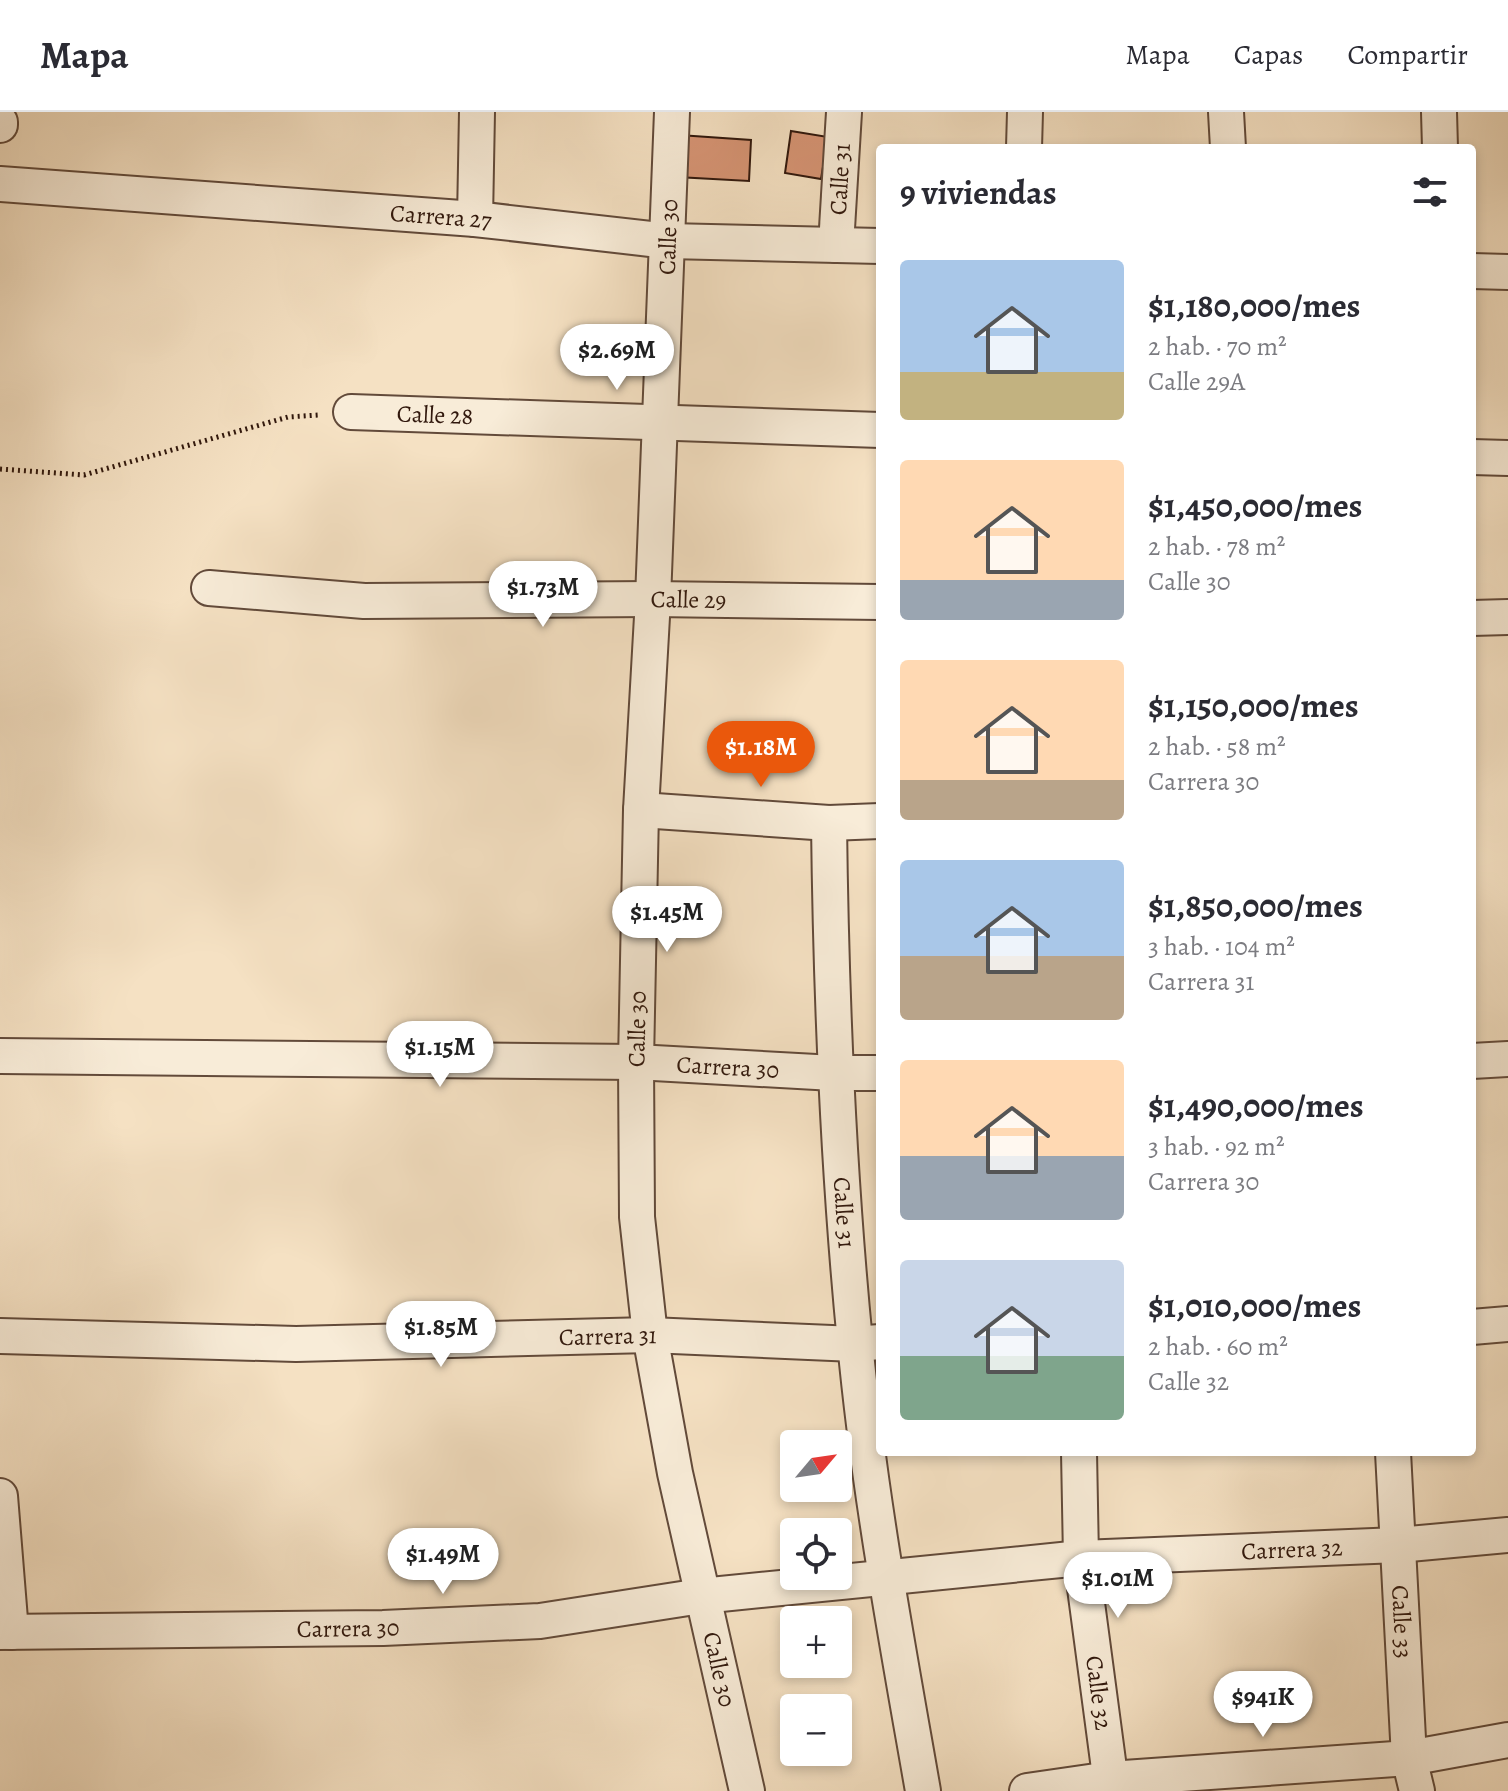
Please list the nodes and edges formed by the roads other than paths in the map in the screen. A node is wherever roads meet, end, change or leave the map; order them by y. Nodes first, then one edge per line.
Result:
1 (477, 112) edge
2 (672, 112) edge
3 (844, 112) edge
4 (1025, 112) edge
5 (1226, 112) edge
6 (1439, 112) edge
7 (1024, 144) edge
8 (1228, 144) edge
9 (1440, 144) edge
10 (0, 184) edge
11 (475, 219) junction
12 (668, 241) junction
13 (836, 245) junction
14 (876, 246) edge
15 (1476, 271) edge
16 (1508, 272) edge
17 (351, 412) road end
18 (659, 422) junction
19 (876, 430) edge
20 (1476, 457) edge
21 (1508, 458) edge
22 (209, 588) dead end
23 (653, 599) junction
24 (876, 602) edge
25 (1508, 617) edge
26 (1476, 618) edge
27 (641, 810) junction
28 (876, 821) edge
29 (829, 823) junction
30 (0, 1056) edge
31 (1508, 1059) edge
32 (1476, 1061) edge
33 (636, 1062) junction
34 (834, 1073) junction
35 (876, 1073) edge
36 (1508, 1324) edge
37 (1476, 1327) edge
38 (650, 1335) junction
39 (0, 1336) edge
40 (867, 1343) edge
41 (1079, 1456) edge
42 (1393, 1456) edge
43 (0, 1496) edge
44 (1508, 1535) edge
45 (1398, 1545) junction
46 (1081, 1558) junction
47 (885, 1579) junction
48 (701, 1596) junction
49 (6, 1632) edge
50 (1508, 1740) edge
51 (1409, 1758) junction
52 (1111, 1785) edge
53 (747, 1791) edge
54 (923, 1791) edge
55 (1027, 1791) edge
56 (1417, 1791) edge

1 - 11 street
2 - 12 street, Calle 30
3 - 13 street, Calle 31
4 - 7 street
5 - 8 street
6 - 9 street
10 - 11 street, Carrera 27
11 - 12 street, Carrera 27
12 - 13 street, Carrera 27
12 - 18 street, Calle 30
13 - 14 street, Carrera 27
15 - 16 street
17 - 18 street, Calle 28
18 - 19 street, Calle 28
18 - 23 street, Calle 30
20 - 21 street
22 - 23 street, Calle 29
23 - 24 street, Calle 29
23 - 27 street, Calle 30
25 - 26 street
27 - 29 street
27 - 33 street, Calle 30
28 - 29 street
29 - 34 street, Calle 31
30 - 33 street, Carrera 30
31 - 32 street
33 - 34 street, Carrera 30
33 - 38 street, Calle 30
34 - 35 street, Carrera 30
34 - 40 street, Calle 31
36 - 37 street
38 - 39 street, Carrera 31
38 - 40 street, Carrera 31
38 - 48 street, Calle 30
40 - 47 street, Calle 31
41 - 46 street, Calle 32
42 - 45 street, Calle 33
43 - 49 street
44 - 45 street, Carrera 32
45 - 46 street, Carrera 32
45 - 51 street, Calle 33
46 - 47 street, Carrera 32
46 - 52 street, Calle 32
47 - 48 street, Carrera 30
47 - 54 street, Calle 31
48 - 49 street, Carrera 30
48 - 53 street, Calle 30
50 - 51 street
51 - 52 street
51 - 56 street, Calle 33
52 - 55 street

